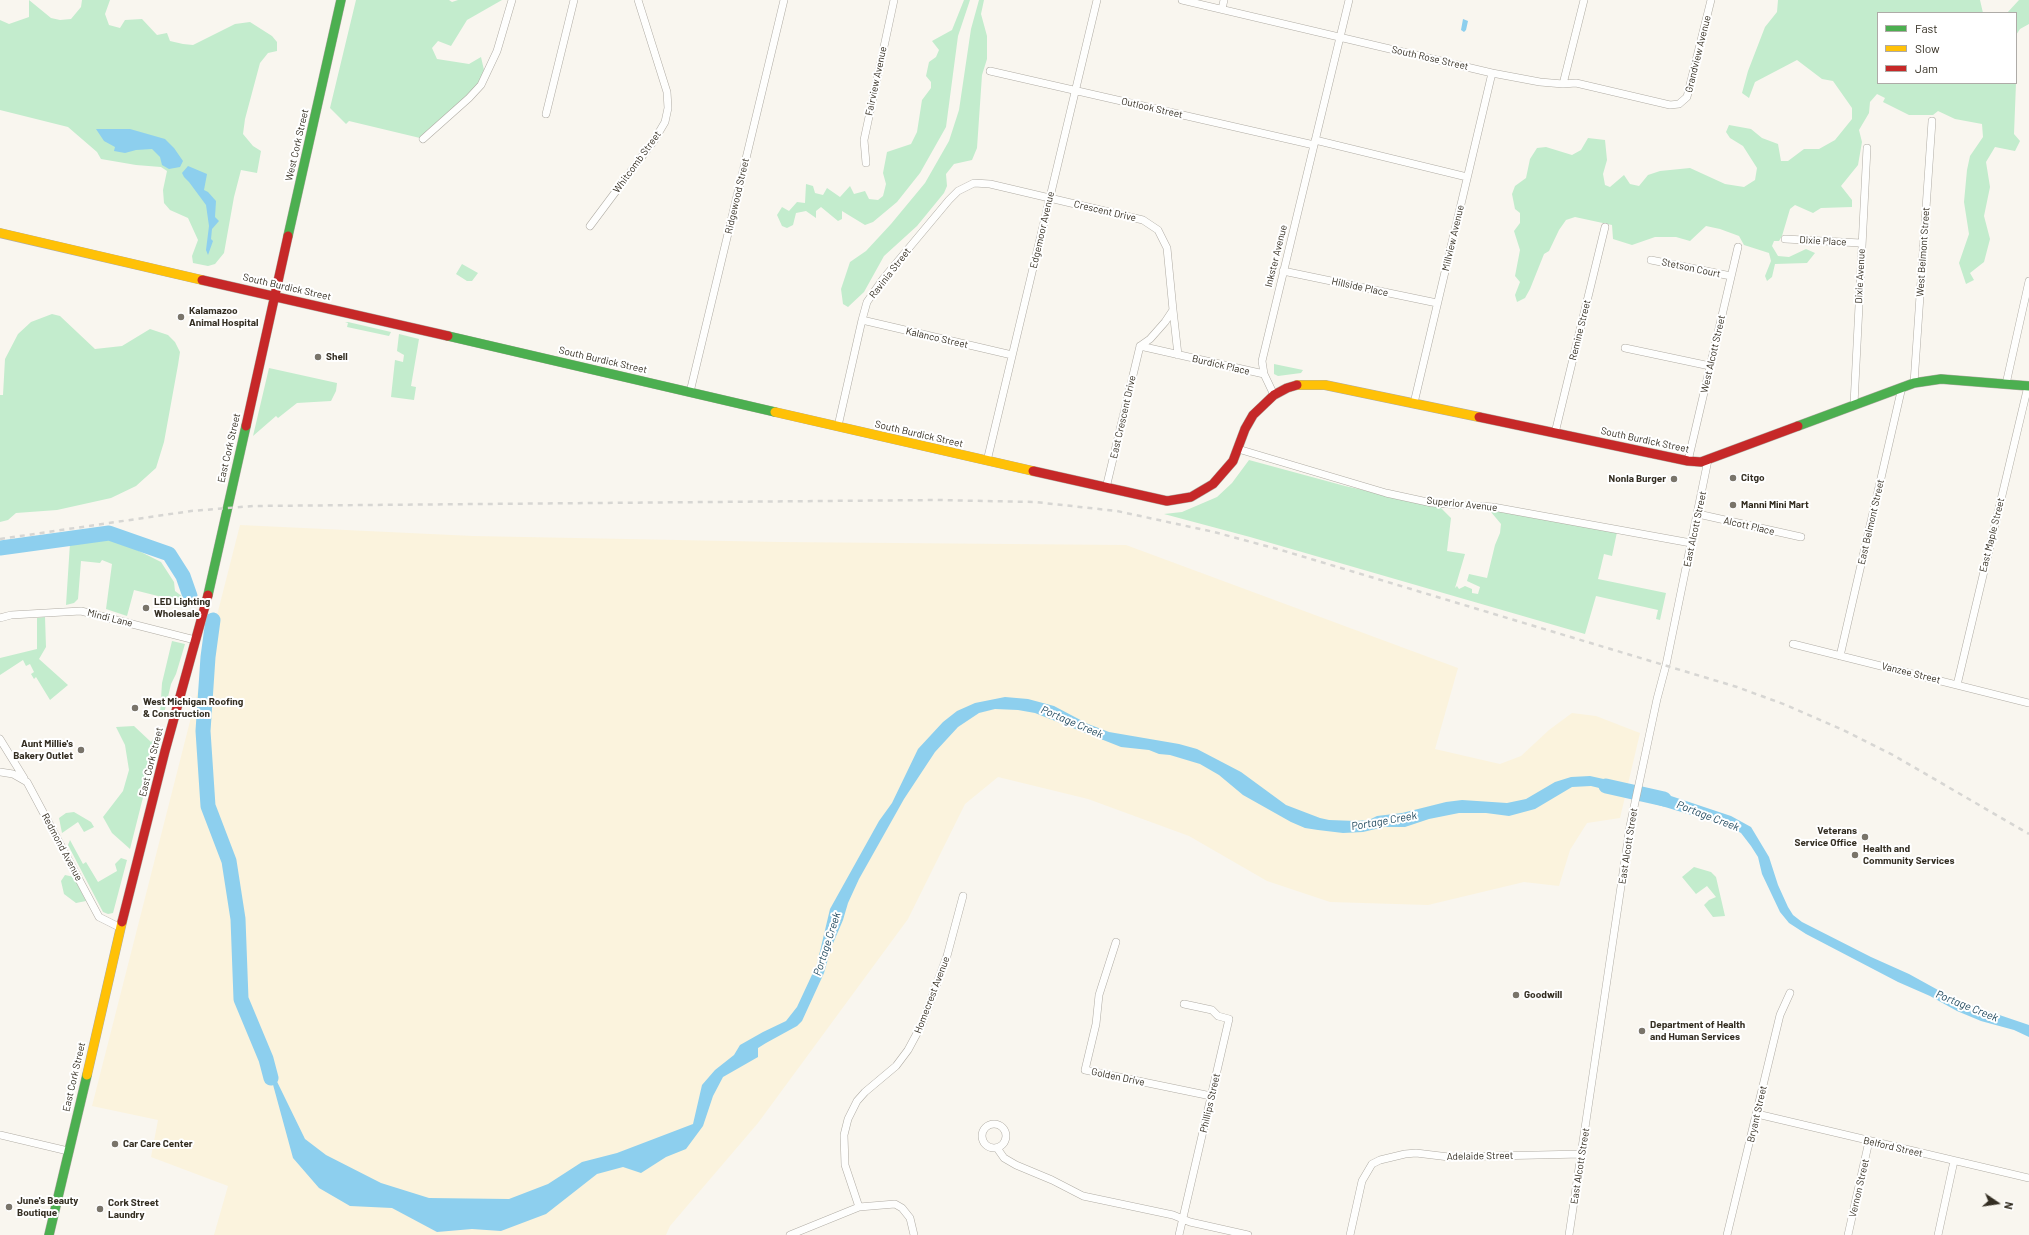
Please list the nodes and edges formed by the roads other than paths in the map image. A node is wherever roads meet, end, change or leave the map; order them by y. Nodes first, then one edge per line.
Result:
1 (341, 0) edge
2 (512, 0) edge
3 (574, 0) edge
4 (638, 0) edge
5 (784, 0) edge
6 (894, 0) edge
7 (1097, 0) edge
8 (1182, 0) edge
9 (1224, 0) edge
10 (1349, 0) edge
11 (1584, 0) edge
12 (1711, 0) edge
13 (1222, 9) junction
14 (1341, 36) junction
15 (990, 71) dead end
16 (1492, 73) junction
17 (1563, 84) junction
18 (1076, 91) junction
19 (1679, 104) joint
20 (546, 114) dead end
21 (1932, 121) dead end
22 (423, 140) dead end
23 (1315, 142) junction
24 (1866, 148) dead end
25 (866, 163) dead end
26 (1467, 176) junction
27 (967, 186) joint
28 (1049, 198) junction
29 (590, 226) dead end
30 (1605, 227) dead end
31 (0, 233) edge
32 (1785, 239) dead end
33 (1861, 243) junction
34 (1738, 247) dead end
35 (1652, 260) dead end
36 (1283, 271) junction
37 (1731, 276) junction
38 (2029, 281) edge
39 (274, 295) junction
40 (1437, 303) junction
41 (1173, 310) junction
42 (862, 320) junction
43 (1140, 346) junction
44 (1625, 348) dead end
45 (1178, 355) junction
46 (1012, 356) junction
47 (1710, 366) junction
48 (1264, 374) junction
49 (1914, 383) junction
50 (2006, 384) junction
51 (2029, 386) edge
52 (1902, 387) junction
53 (690, 392) junction
54 (1274, 395) junction
55 (1414, 403) junction
56 (1854, 404) junction
57 (838, 426) junction
58 (1555, 432) junction
59 (1238, 449) junction
60 (1708, 460) junction
61 (987, 461) junction
62 (1688, 461) junction
63 (1106, 488) junction
64 (1698, 514) junction
65 (1801, 537) dead end
66 (1691, 543) junction
67 (0, 618) edge
68 (195, 640) junction
69 (1793, 644) dead end
70 (1840, 656) junction
71 (1957, 685) junction
72 (2029, 703) edge
73 (0, 739) edge
74 (0, 772) edge
75 (27, 782) junction
76 (963, 896) dead end
77 (121, 928) junction
78 (1116, 942) dead end
79 (1790, 993) dead end
80 (1184, 1004) dead end
81 (1211, 1096) junction
82 (1757, 1114) junction
83 (0, 1136) edge
84 (1870, 1141) junction
85 (997, 1148) dead end
86 (68, 1151) junction
87 (1582, 1154) junction
88 (1954, 1161) junction
89 (2029, 1178) edge
90 (859, 1207) junction
91 (1183, 1217) junction
92 (49, 1235) edge
93 (790, 1235) edge
94 (914, 1235) edge
95 (1179, 1235) edge
96 (1248, 1235) edge
97 (1350, 1235) edge
98 (1569, 1235) edge
99 (1727, 1235) edge
100 (1848, 1235) edge
101 (1938, 1235) edge

1 - 39 street, West Cork Street
2 - 22 street
3 - 20 street
4 - 29 street, Whitcomb Street
5 - 53 street, Ridgewood Street
6 - 25 street, Fairview Avenue
7 - 18 street, Edgemoor Avenue
8 - 13 street, South Rose Street
9 - 13 street
10 - 14 street, Inkster Avenue
11 - 17 street
12 - 19 street, Grandview Avenue
13 - 14 street, South Rose Street
14 - 16 street, South Rose Street
14 - 23 street, Inkster Avenue
15 - 18 street, Outlook Street
16 - 17 street, South Rose Street
16 - 26 street, Millview Avenue
17 - 19 street, South Rose Street
18 - 23 street, Outlook Street
18 - 28 street, Edgemoor Avenue
21 - 49 street, West Belmont Street
23 - 26 street, Outlook Street
23 - 36 street, Inkster Avenue
24 - 33 street, Dixie Avenue
26 - 40 street, Millview Avenue
27 - 28 street, Crescent Drive
27 - 42 street, Ravinia Street
28 - 41 street, Crescent Drive
28 - 46 street, Edgemoor Avenue
30 - 58 street, Remine Street
31 - 39 street, South Burdick Street
32 - 33 street, Dixie Place
33 - 56 street, Dixie Avenue
34 - 37 street, West Alcott Street
35 - 37 street, Stetson Court
36 - 40 street, Hillside Place
36 - 48 street, Inkster Avenue
37 - 47 street, West Alcott Street
38 - 50 street
39 - 53 street, South Burdick Street
39 - 68 street, East Cork Street
40 - 55 street, Millview Avenue
41 - 43 street
41 - 45 street, Burdick Place
42 - 46 street, Kalanco Street
42 - 57 street, Ravinia Street
43 - 45 street, Burdick Place
43 - 63 street, East Crescent Drive
44 - 47 street
45 - 48 street, Burdick Place
46 - 61 street, Edgemoor Avenue
47 - 62 street, West Alcott Street
48 - 54 street, Inkster Avenue
49 - 50 street, South Burdick Street
49 - 52 street, South Burdick Street
50 - 51 street, South Burdick Street
51 - 71 street, East Maple Street
52 - 56 street, South Burdick Street
52 - 70 street, East Belmont Street
53 - 57 street, South Burdick Street
54 - 55 street, South Burdick Street
54 - 59 street
55 - 58 street, South Burdick Street
56 - 60 street, South Burdick Street
57 - 61 street, South Burdick Street
58 - 62 street, South Burdick Street
59 - 63 street, South Burdick Street
59 - 66 street, Superior Avenue
60 - 62 street, South Burdick Street
60 - 64 street, East Alcott Street
61 - 63 street, South Burdick Street
64 - 65 street, Alcott Place
64 - 66 street, East Alcott Street
66 - 87 street, East Alcott Street
67 - 68 street, Mindi Lane
68 - 77 street, East Cork Street
69 - 70 street, Vanzee Street
70 - 71 street, Vanzee Street
71 - 72 street, Vanzee Street
73 - 75 street
74 - 75 street
75 - 77 street, Redmond Avenue
76 - 90 street, Homecrest Avenue
77 - 86 street, East Cork Street
78 - 81 street, Golden Drive
79 - 82 street, Bryant Street
80 - 81 street, Phillips Street
81 - 91 street, Phillips Street
82 - 84 street, Belford Street
82 - 99 street, Bryant Street
83 - 86 street
84 - 88 street, Belford Street
84 - 100 street, Vernon Street
85 - 91 street
86 - 92 street, East Cork Street
87 - 97 street, Adelaide Street
87 - 98 street, East Alcott Street
88 - 89 street, Belford Street
88 - 101 street
90 - 93 street
90 - 94 street
91 - 95 street, Phillips Street
91 - 96 street

